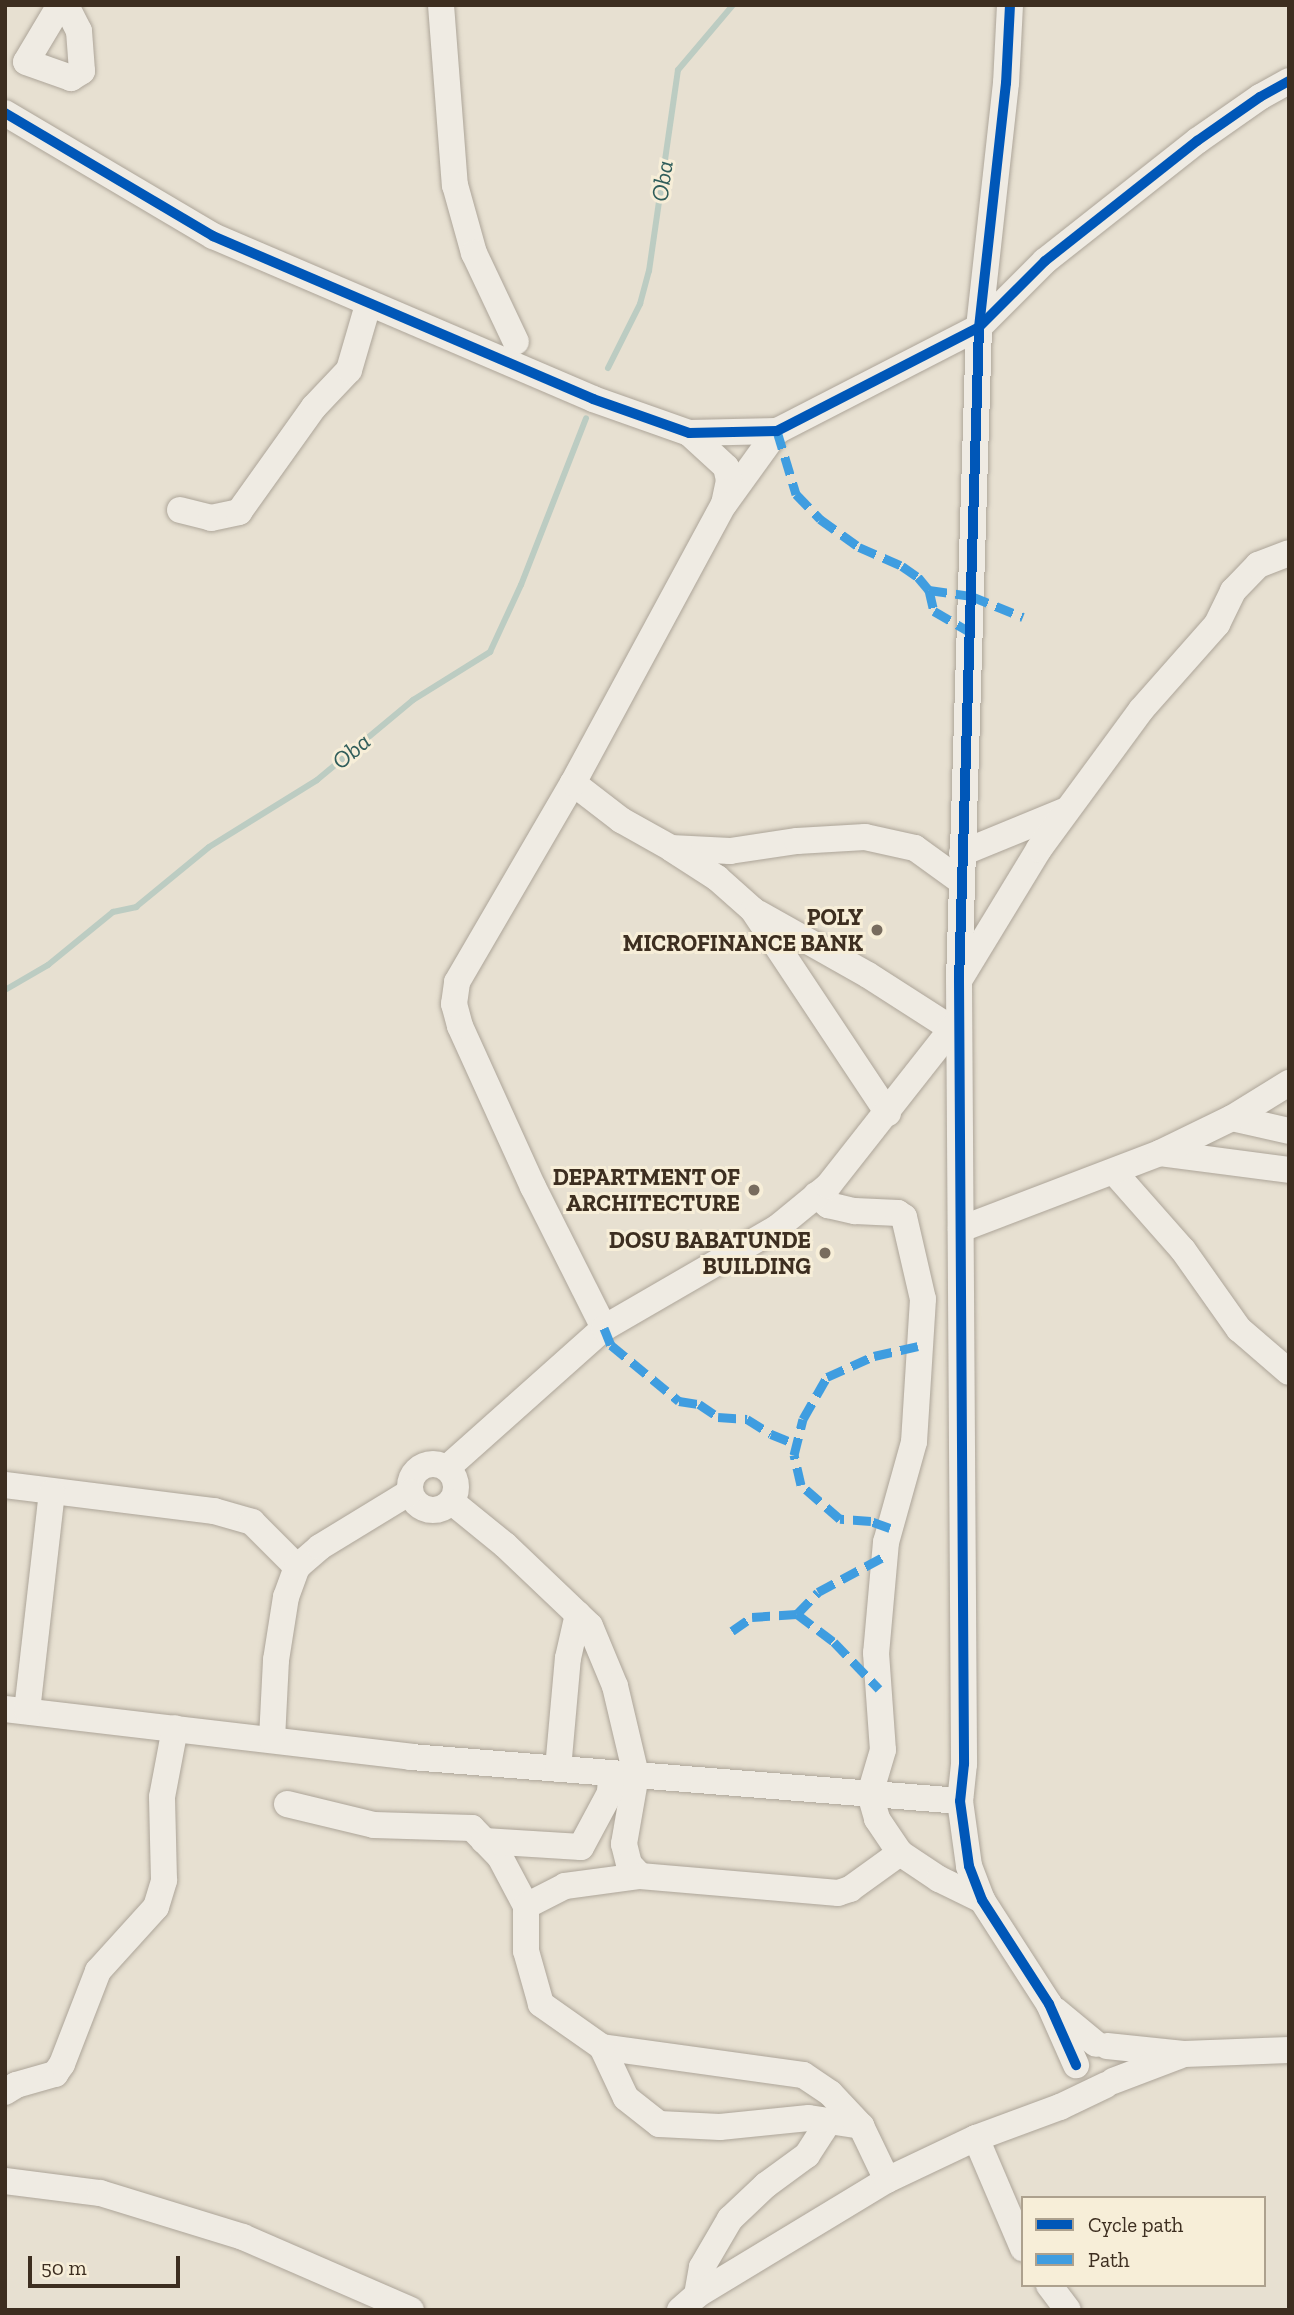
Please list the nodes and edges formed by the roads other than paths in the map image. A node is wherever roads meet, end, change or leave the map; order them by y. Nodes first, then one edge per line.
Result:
1 (60, 5) edge
2 (66, 5) edge
3 (441, 5) edge
4 (1010, 5) edge
5 (15, 58) edge
6 (1289, 81) edge
7 (5, 113) edge
8 (368, 305) junction
9 (979, 327) junction
10 (516, 342) dead end
11 (777, 431) junction
12 (689, 433) junction
13 (724, 504) junction
14 (180, 510) dead end
15 (1289, 553) edge
16 (573, 783) junction
17 (1068, 810) junction
18 (671, 848) junction
19 (962, 853) junction
20 (962, 882) junction
21 (753, 910) junction
22 (959, 981) junction
23 (955, 1025) junction
24 (1289, 1083) edge
25 (888, 1113) junction
26 (1232, 1118) junction
27 (1289, 1131) edge
28 (1160, 1153) junction
29 (1289, 1170) edge
30 (1115, 1173) junction
31 (816, 1195) junction
32 (961, 1229) junction
33 (604, 1328) junction
34 (1289, 1372) edge
35 (447, 1468) junction
36 (5, 1485) edge
37 (52, 1492) junction
38 (410, 1492) junction
39 (452, 1502) junction
40 (297, 1567) junction
41 (578, 1614) junction
42 (16, 1710) edge
43 (176, 1728) junction
44 (272, 1739) junction
45 (558, 1769) junction
46 (623, 1774) junction
47 (870, 1794) junction
48 (960, 1801) junction
49 (288, 1804) dead end
50 (484, 1841) junction
51 (900, 1853) junction
52 (640, 1876) junction
53 (982, 1900) junction
54 (526, 1906) junction
55 (1049, 2004) junction
56 (1101, 2045) junction
57 (602, 2047) junction
58 (1289, 2050) edge
59 (1184, 2054) junction
60 (1077, 2068) junction
61 (1110, 2083) junction
62 (5, 2092) edge
63 (1034, 2115) junction
64 (829, 2121) junction
65 (861, 2126) junction
66 (976, 2138) junction
67 (887, 2180) junction
68 (5, 2181) edge
69 (1021, 2243) edge
70 (1051, 2287) edge
71 (688, 2302) edge
72 (411, 2310) edge
73 (1068, 2310) edge

1 - 5 street
2 - 5 street
3 - 10 street
4 - 9 street
6 - 9 street
7 - 8 street
8 - 12 street
8 - 14 street
9 - 11 street
9 - 19 street
11 - 12 street
11 - 13 street
12 - 13 street
13 - 16 street
15 - 17 street
16 - 18 street
16 - 33 street
17 - 19 street
17 - 22 street
18 - 20 street
18 - 21 street
19 - 20 street
20 - 22 street
21 - 23 street
21 - 25 street
22 - 23 street
23 - 25 street
23 - 32 street
24 - 26 street
25 - 31 street
26 - 27 street
26 - 28 street
28 - 29 street
28 - 30 street
30 - 32 street
30 - 34 street
31 - 33 street
31 - 47 street
32 - 48 street
33 - 35 street
35 - 38 street
35 - 39 street
36 - 37 street
37 - 40 street
37 - 42 street
38 - 39 street
38 - 40 street
39 - 41 street
40 - 44 street
41 - 45 street
41 - 46 street
42 - 43 street
43 - 44 street
43 - 62 street
44 - 45 street
45 - 46 street
46 - 47 street
46 - 50 street
46 - 52 street
47 - 48 street
47 - 51 street
48 - 53 street
49 - 50 street
50 - 54 street
51 - 52 street
51 - 53 street
52 - 54 street
53 - 55 street
54 - 57 street
55 - 56 street
55 - 60 street
56 - 59 street
56 - 60 street
56 - 61 street
57 - 64 street
57 - 65 street
58 - 59 street
59 - 61 street
60 - 61 street
60 - 63 street
61 - 63 street
63 - 66 street
64 - 65 street
64 - 71 street
65 - 67 street
66 - 67 street
66 - 69 street
67 - 71 street
68 - 72 street
70 - 73 street

